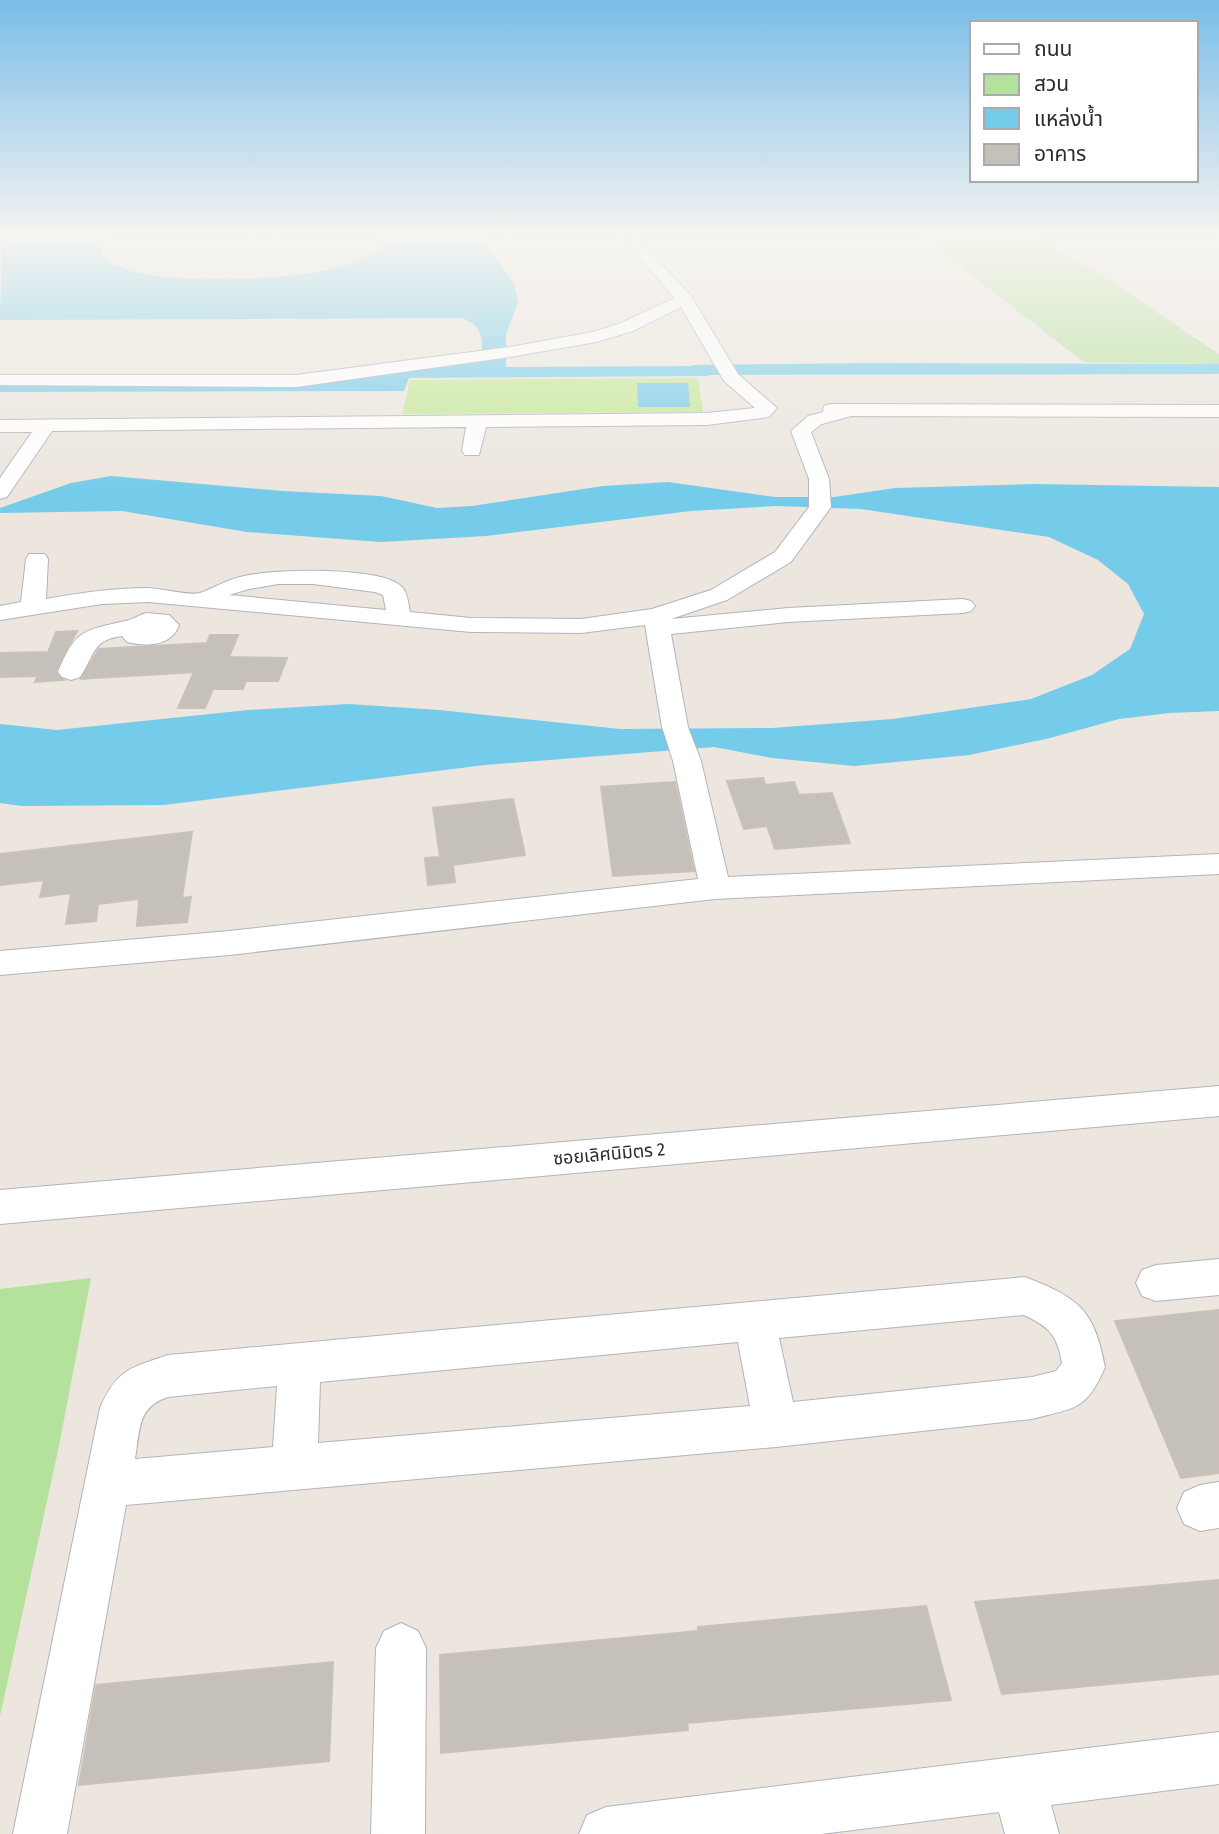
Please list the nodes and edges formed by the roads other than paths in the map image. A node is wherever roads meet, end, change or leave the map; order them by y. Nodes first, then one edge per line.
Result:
1 (640, 321) edge
2 (698, 321) edge
3 (627, 327) junction
4 (710, 342) junction
5 (50, 361) dead end
6 (0, 380) edge
7 (38, 381) junction
8 (739, 386) junction
9 (1219, 411) edge
10 (787, 415) junction
11 (709, 419) junction
12 (46, 425) junction
13 (0, 426) edge
14 (0, 493) edge
15 (37, 559) dead end
16 (739, 585) junction
17 (195, 597) junction
18 (963, 606) dead end
19 (33, 607) junction
20 (0, 613) edge
21 (788, 615) junction
22 (399, 618) junction
23 (656, 622) junction
24 (71, 672) dead end
25 (1219, 864) edge
26 (715, 888) junction
27 (0, 962) edge
28 (1219, 1101) edge
29 (0, 1207) edge
30 (1219, 1277) edge
31 (1156, 1283) dead end
32 (755, 1322) junction
33 (300, 1364) junction
34 (776, 1424) junction
35 (294, 1469) junction
36 (106, 1484) junction
37 (401, 1648) dead end
38 (1219, 1758) edge
39 (1018, 1783) junction
40 (40, 1834) edge
41 (398, 1834) edge
42 (606, 1834) edge
43 (1032, 1834) edge

1 - 3 street
2 - 4 street
3 - 4 street
3 - 7 street
4 - 8 street
5 - 7 street
6 - 7 street
8 - 10 street
8 - 11 street
9 - 10 street
10 - 11 street
10 - 11 street
10 - 16 street
11 - 12 street
12 - 13 street
12 - 14 street
15 - 19 street
16 - 21 street
16 - 23 street
17 - 19 street
17 - 22 street
17 - 22 street
17 - 24 street
18 - 21 street
19 - 20 street
21 - 23 street
22 - 23 street
23 - 26 street
25 - 26 street
26 - 27 street
28 - 29 street, ซอยเลิศนิมิตร 2
30 - 31 street
32 - 33 street
32 - 34 street
32 - 34 street
33 - 35 street
33 - 36 street
34 - 35 street
35 - 36 street
36 - 40 street
37 - 41 street
38 - 39 street
39 - 42 street
39 - 43 street

